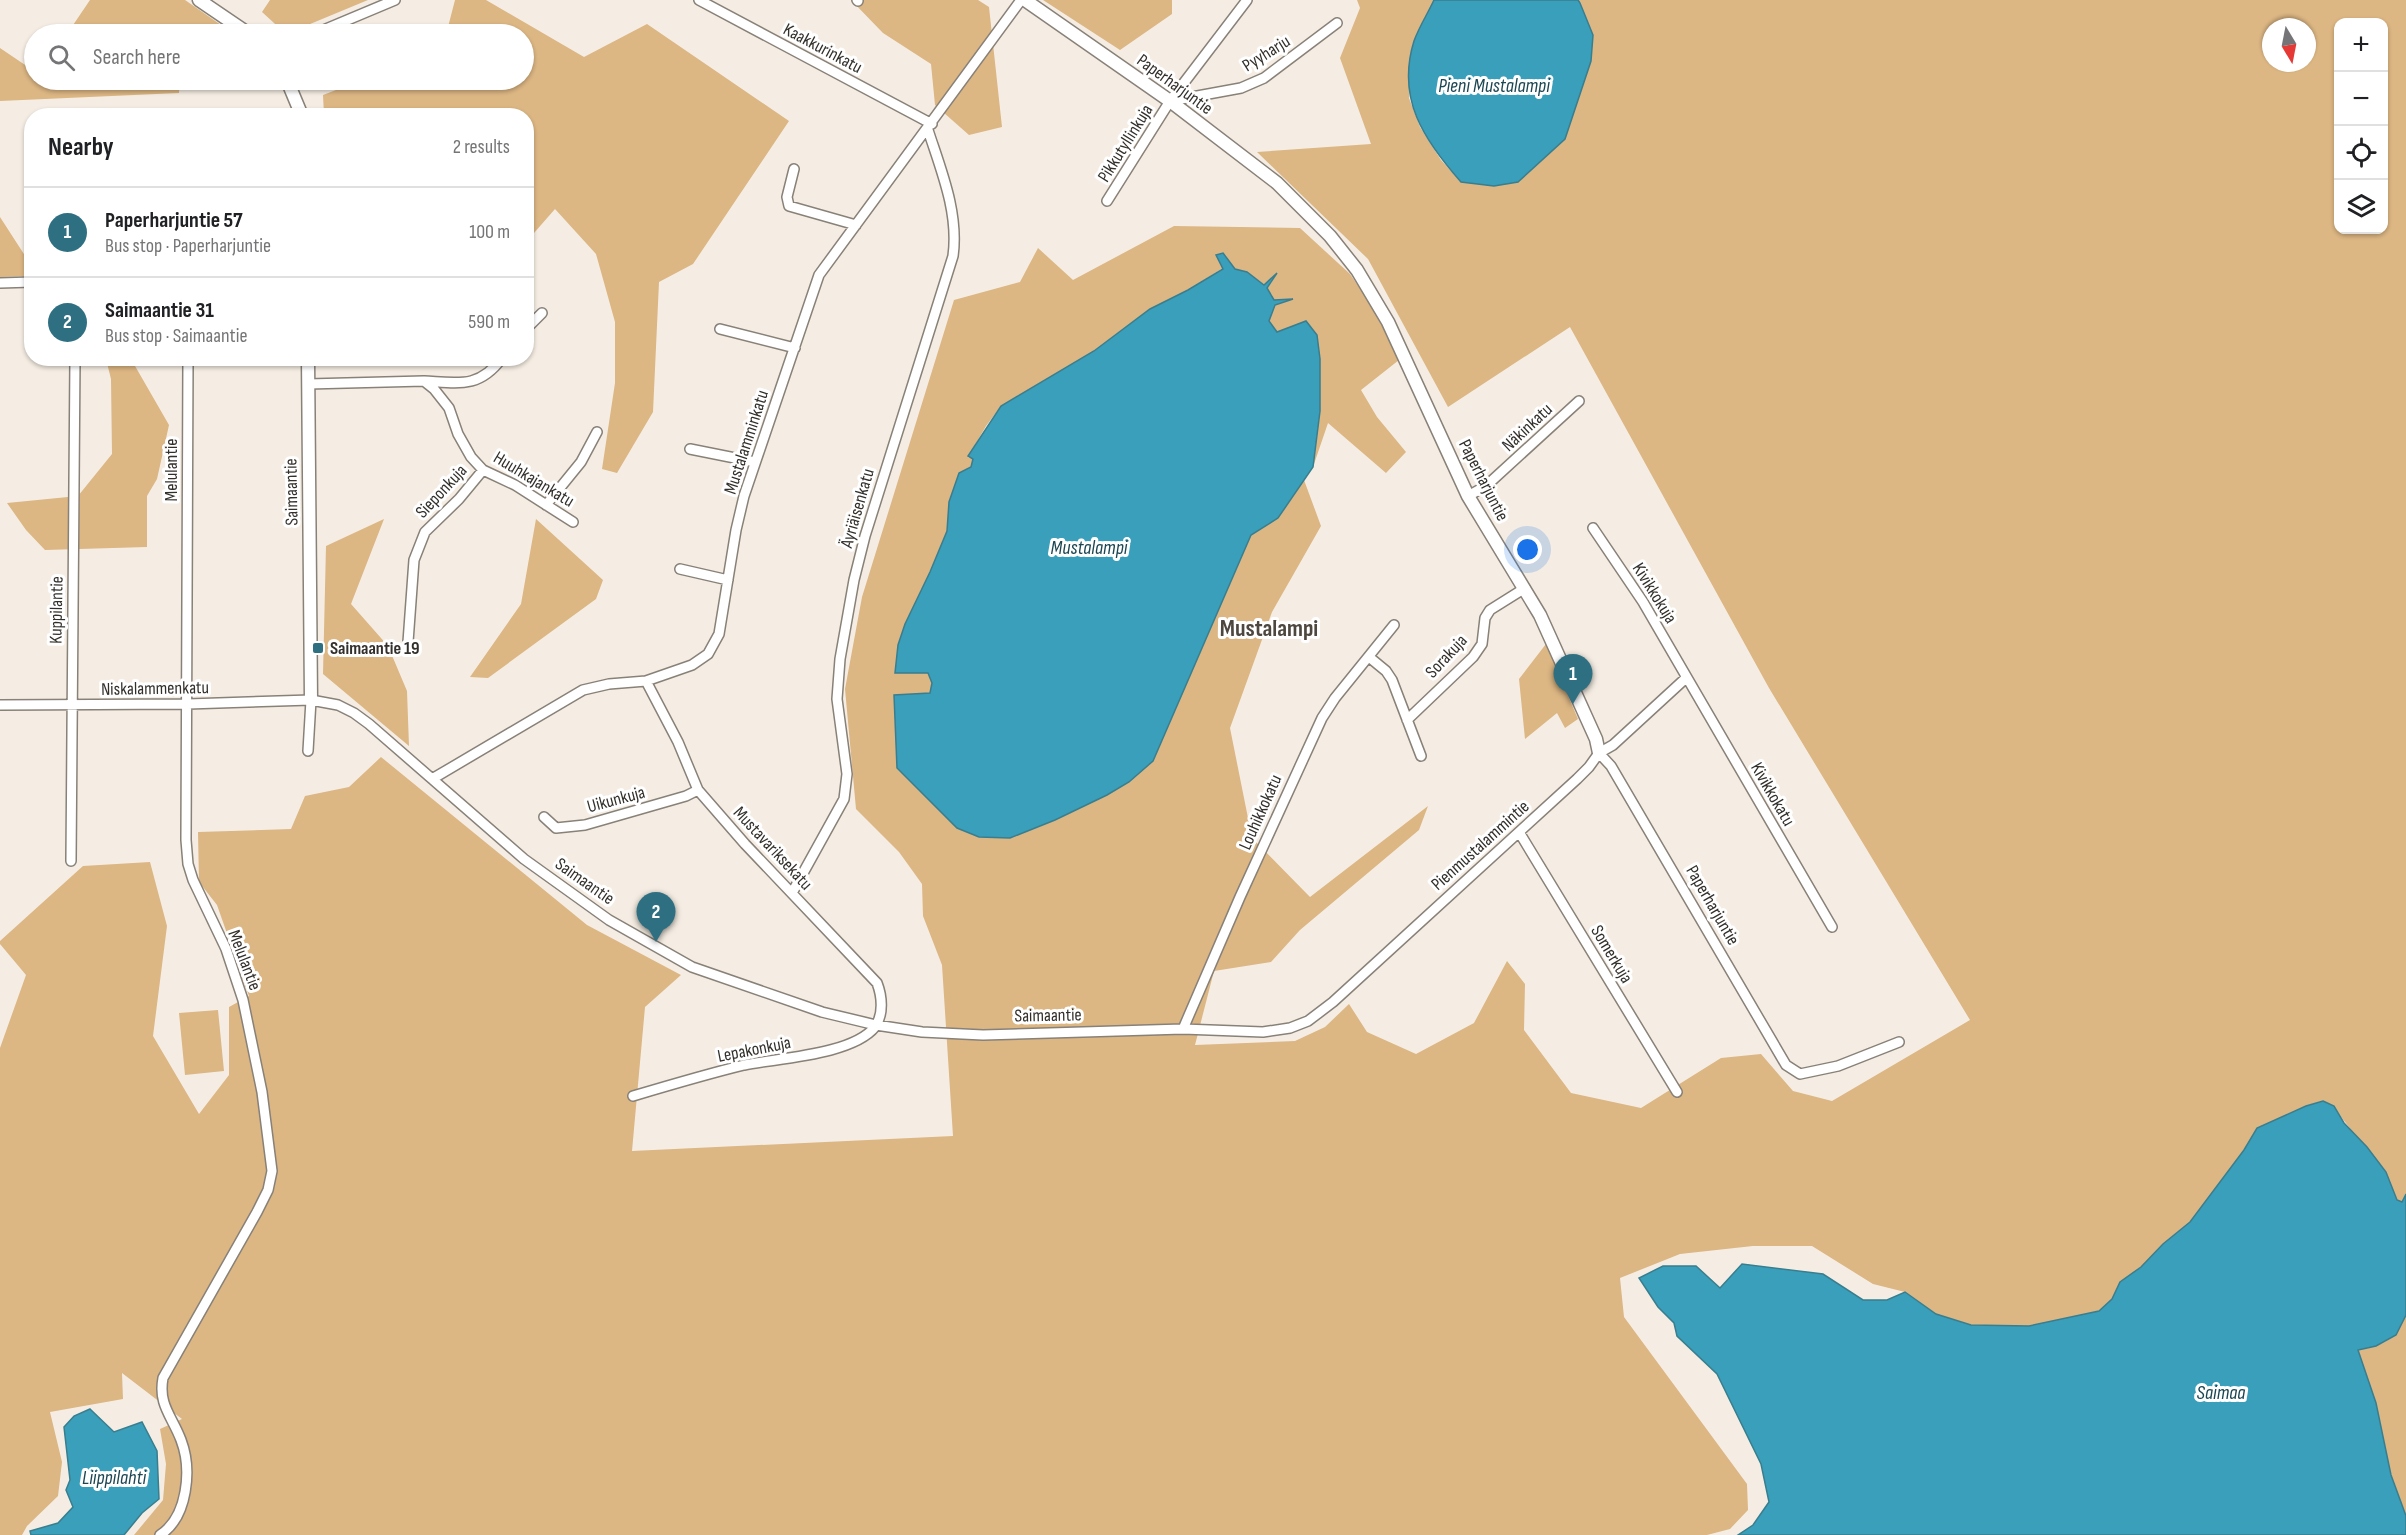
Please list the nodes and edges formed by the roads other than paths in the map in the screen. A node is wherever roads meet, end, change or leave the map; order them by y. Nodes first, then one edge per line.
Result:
1 (199, 0) edge
2 (395, 0) edge
3 (699, 0) edge
4 (1023, 0) edge
5 (1247, 0) edge
6 (1337, 23) dead end
7 (234, 24) edge
8 (338, 24) edge
9 (291, 90) edge
10 (1170, 101) junction
11 (299, 108) edge
12 (930, 127) junction
13 (794, 169) dead end
14 (1107, 201) dead end
15 (856, 225) junction
16 (24, 282) edge
17 (0, 283) edge
18 (542, 312) dead end
19 (534, 320) edge
20 (720, 329) dead end
21 (795, 348) junction
22 (75, 366) edge
23 (188, 366) edge
24 (308, 366) edge
25 (494, 366) edge
26 (424, 381) junction
27 (308, 384) junction
28 (1579, 401) dead end
29 (597, 432) dead end
30 (690, 449) dead end
31 (756, 462) junction
32 (483, 470) junction
33 (1468, 496) junction
34 (546, 505) junction
35 (573, 522) dead end
36 (1593, 528) dead end
37 (680, 569) dead end
38 (728, 580) junction
39 (1525, 588) junction
40 (1394, 625) dead end
41 (408, 642) dead end
42 (1369, 657) junction
43 (1686, 678) junction
44 (646, 681) junction
45 (311, 700) junction
46 (188, 704) junction
47 (0, 705) edge
48 (72, 706) junction
49 (1407, 720) junction
50 (308, 752) dead end
51 (1599, 753) junction
52 (1421, 756) dead end
53 (432, 779) junction
54 (698, 790) junction
55 (544, 817) dead end
56 (1519, 832) junction
57 (70, 861) dead end
58 (792, 893) junction
59 (1832, 927) dead end
60 (876, 1025) junction
61 (1290, 1028) joint
62 (1183, 1029) junction
63 (1899, 1042) dead end
64 (1677, 1092) dead end
65 (633, 1096) dead end
66 (160, 1535) edge

1 - 7 street
2 - 8 street
3 - 12 street, Kaakkurinkatu
4 - 10 street, Paperharjuntie
4 - 12 street, Mustalamminkatu
5 - 10 street, Pikkutyllinkuja
6 - 10 street, Pyyharju
9 - 11 street
10 - 14 street, Pikkutyllinkuja
10 - 33 street, Paperharjuntie
12 - 15 street, Mustalamminkatu
12 - 58 street, Äyriäisenkatu
13 - 15 street
15 - 21 street, Mustalamminkatu
16 - 17 street
18 - 19 street
20 - 21 street
21 - 31 street, Mustalamminkatu
22 - 48 street, Kuppilantie
23 - 46 street, Melulantie
24 - 27 street, Saimaantie
25 - 26 street
26 - 27 street
26 - 32 street, Huuhkajankatu
27 - 45 street, Saimaantie
28 - 33 street, Näkinkatu
29 - 34 street
30 - 31 street
31 - 38 street, Mustalamminkatu
32 - 34 street, Huuhkajankatu
32 - 41 street, Sieponkuja
33 - 39 street, Paperharjuntie
34 - 35 street, Huuhkajankatu
36 - 43 street, Kivikkokuja
37 - 38 street
38 - 44 street, Mustalamminkatu
39 - 49 street, Sorakuja
39 - 51 street, Paperharjuntie
40 - 42 street, Louhikkokatu
42 - 49 street
42 - 62 street, Louhikkokatu
43 - 51 street, Pienmustalammintie
43 - 59 street, Kivikkokatu
44 - 53 street, Mustalamminkatu
44 - 54 street, Mustavariksekatu
45 - 46 street, Niskalammenkatu
45 - 50 street
45 - 53 street, Saimaantie
46 - 48 street, Niskalammenkatu
46 - 66 street, Melulantie
47 - 48 street, Niskalammenkatu
48 - 57 street, Kuppilantie
49 - 52 street
51 - 56 street, Pienmustalammintie
51 - 63 street, Paperharjuntie
53 - 60 street, Saimaantie
54 - 55 street, Uikunkuja
54 - 58 street, Mustavariksekatu
56 - 61 street, Pienmustalammintie
56 - 64 street, Somerkuja
58 - 60 street, Mustavariksekatu
60 - 62 street, Saimaantie
60 - 65 street, Lepakonkuja
61 - 62 street, Saimaantie

